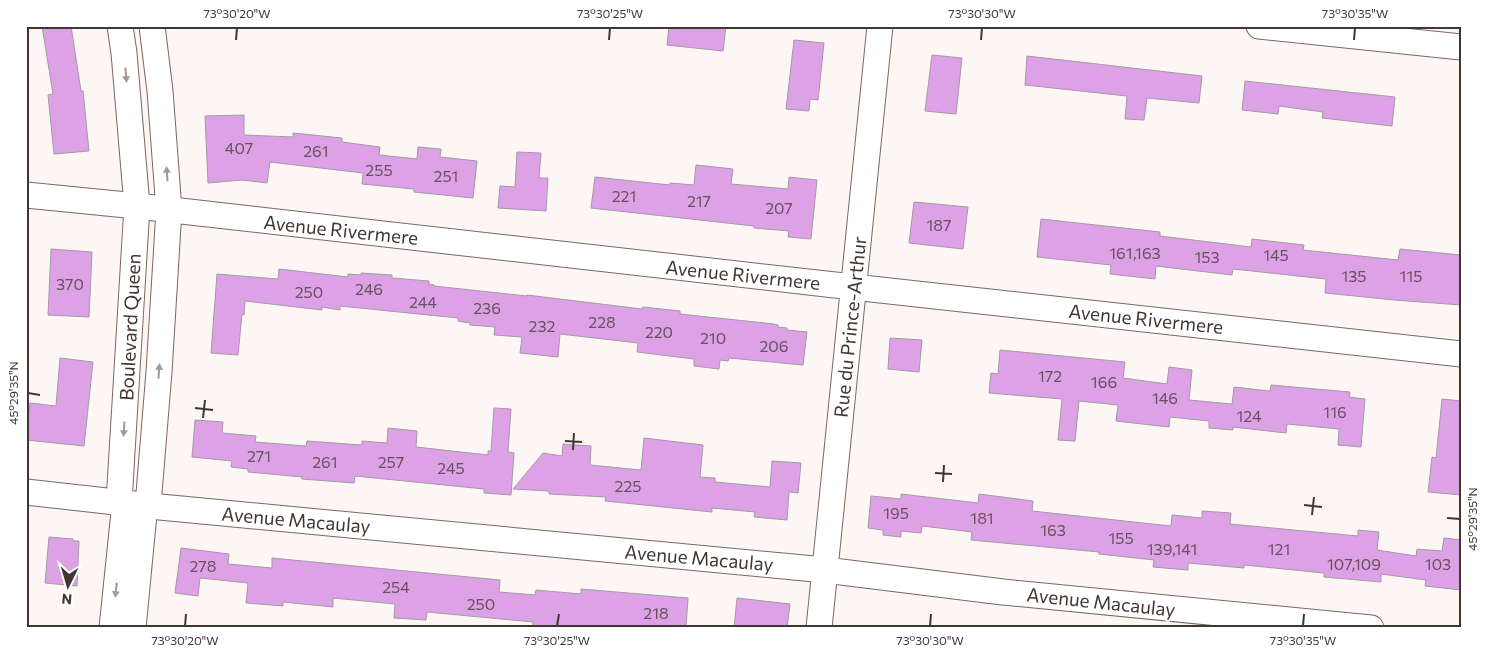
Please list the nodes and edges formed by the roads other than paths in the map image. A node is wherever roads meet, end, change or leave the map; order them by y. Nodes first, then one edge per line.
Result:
1 (120, 26) edge
2 (152, 26) edge
3 (880, 26) edge
4 (1259, 26) edge
5 (1461, 47) edge
6 (26, 195) edge
7 (137, 206) junction
8 (169, 210) junction
9 (854, 287) junction
10 (1461, 354) edge
11 (26, 492) edge
12 (119, 502) junction
13 (148, 505) junction
14 (825, 570) junction
15 (112, 628) edge
16 (133, 628) edge
17 (819, 628) edge
18 (1371, 628) edge

1 -> 7 street, Boulevard Queen
8 -> 2 street, Boulevard Queen
3 - 9 street, Rue du Prince-Arthur
4 - 5 street
6 - 7 street, Avenue Rivermere
7 - 8 street, Avenue Rivermere
7 -> 12 street, Boulevard Queen
8 - 9 street, Avenue Rivermere
13 -> 8 street, Boulevard Queen
9 - 10 street, Avenue Rivermere
9 - 14 street, Rue du Prince-Arthur
11 - 12 street, Avenue Macaulay
12 - 13 street, Avenue Macaulay
12 -> 15 street, Boulevard Queen
13 - 14 street, Avenue Macaulay
13 - 16 street, Boulevard Queen
14 - 17 street, Rue du Prince-Arthur
14 - 18 street, Avenue Macaulay

